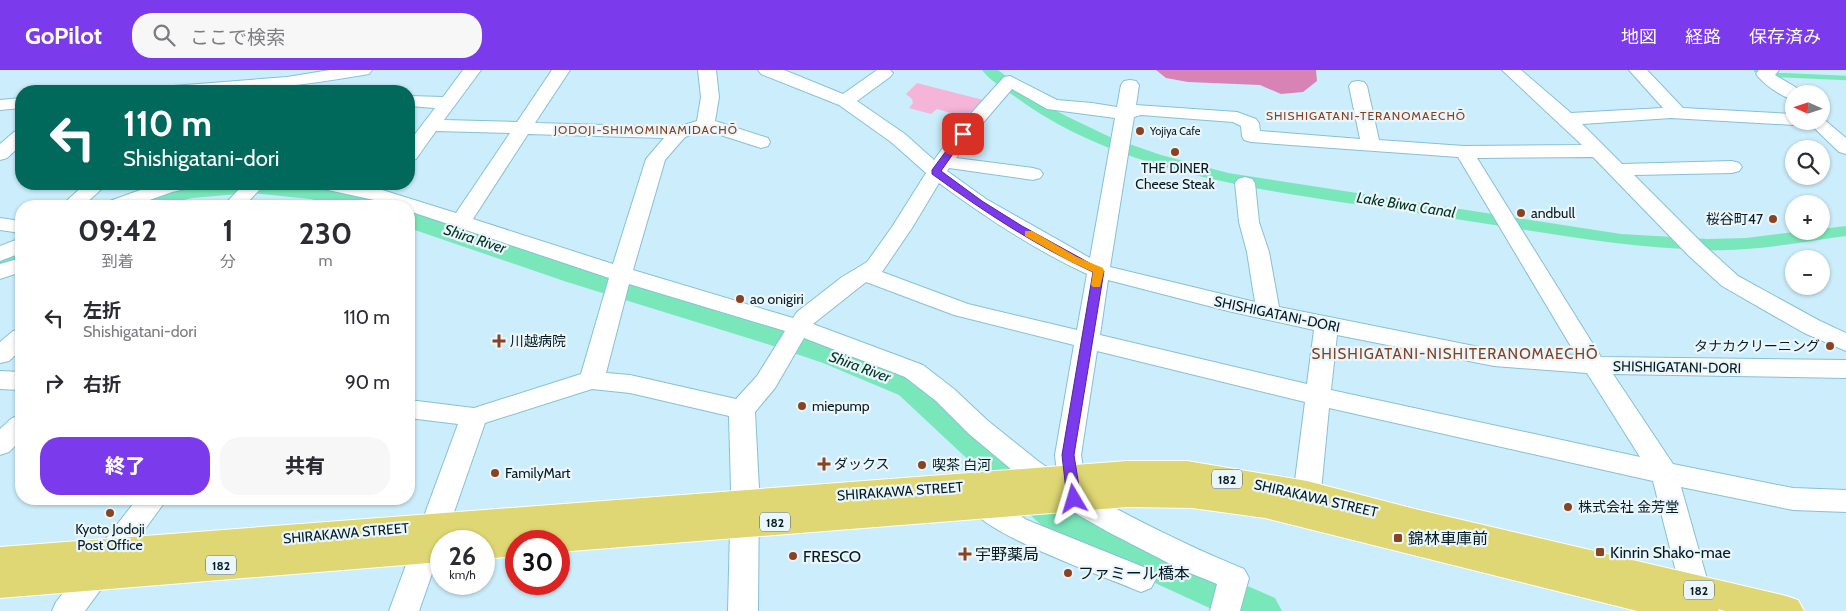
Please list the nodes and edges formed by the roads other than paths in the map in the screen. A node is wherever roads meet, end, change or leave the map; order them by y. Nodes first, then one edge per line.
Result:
1 (225, 70) edge
2 (360, 70) edge
3 (472, 70) edge
4 (560, 70) edge
5 (707, 70) edge
6 (767, 70) edge
7 (1511, 70) edge
8 (1638, 70) edge
9 (1768, 72) edge
10 (884, 73) dead end
11 (1130, 84) dead end
12 (208, 85) edge
13 (255, 85) edge
14 (346, 85) edge
15 (1358, 86) dead end
16 (1785, 87) edge
17 (415, 101) edge
18 (845, 101) junction
19 (448, 103) junction
20 (15, 104) edge
21 (0, 105) edge
22 (1125, 114) junction
23 (1678, 114) junction
24 (1567, 119) junction
25 (1785, 120) edge
26 (706, 124) junction
27 (432, 125) junction
28 (523, 128) junction
29 (1826, 130) edge
30 (678, 133) junction
31 (15, 142) edge
32 (761, 142) dead end
33 (1371, 145) junction
34 (415, 148) edge
35 (1846, 148) edge
36 (6, 151) edge
37 (1597, 151) junction
38 (1464, 152) junction
39 (939, 166) junction
40 (1732, 167) dead end
41 (1618, 170) junction
42 (1033, 174) dead end
43 (1245, 183) dead end
44 (90, 190) edge
45 (159, 190) edge
46 (249, 190) edge
47 (352, 190) edge
48 (378, 196) edge
49 (78, 200) edge
50 (131, 200) edge
51 (239, 200) edge
52 (391, 200) edge
53 (415, 208) edge
54 (461, 222) junction
55 (0, 224) edge
56 (15, 226) edge
57 (15, 248) edge
58 (0, 254) edge
59 (15, 267) edge
60 (1099, 271) junction
61 (0, 272) edge
62 (866, 274) junction
63 (619, 283) junction
64 (1268, 312) junction
65 (1326, 325) junction
66 (792, 337) junction
67 (1087, 341) junction
68 (15, 342) edge
69 (1846, 343) edge
70 (0, 355) edge
71 (1594, 365) junction
72 (1835, 369) edge
73 (0, 380) edge
74 (592, 380) junction
75 (15, 381) edge
76 (1846, 388) edge
77 (1318, 396) junction
78 (415, 410) edge
79 (742, 410) junction
80 (474, 417) junction
81 (15, 430) edge
82 (0, 444) edge
83 (1664, 473) junction
84 (1037, 492) junction
85 (1846, 501) edge
86 (1306, 504) junction
87 (148, 505) edge
88 (744, 513) junction
89 (438, 530) edge
90 (495, 535) edge
91 (570, 535) edge
92 (430, 541) edge
93 (430, 550) edge
94 (0, 561) edge
95 (104, 563) junction
96 (1141, 579) dead end
97 (0, 583) edge
98 (1229, 598) edge
99 (1699, 604) edge
100 (67, 611) edge
101 (404, 611) edge
102 (743, 611) edge
103 (1786, 611) edge

1 - 12 street
2 - 13 street
2 - 14 street
3 - 19 street
4 - 28 street
5 - 26 street
6 - 18 street, SHISHIGATANI-DORI
7 - 24 street
8 - 23 street
9 - 16 street
10 - 18 street
11 - 22 street
15 - 33 street
17 - 19 street
18 - 39 street, SHISHIGATANI-DORI
19 - 27 street
20 - 21 street
22 - 33 street
22 - 39 street
22 - 60 street
23 - 24 street
23 - 25 street
24 - 37 street
26 - 30 street
26 - 32 street
27 - 28 street
27 - 34 street
28 - 30 street
28 - 54 street
29 - 35 street
30 - 63 street
31 - 36 street
33 - 38 street
37 - 38 street
37 - 41 street
38 - 71 street
39 - 42 street
39 - 60 street, SHISHIGATANI-DORI
39 - 62 street
40 - 41 street
41 - 69 street
43 - 64 street
44 - 49 street
45 - 50 street
46 - 51 street
47 - 48 street
48 - 52 street
53 - 54 street
54 - 63 street
55 - 56 street
57 - 58 street
59 - 61 street
60 - 64 street, SHISHIGATANI-DORI
60 - 67 street
62 - 66 street
62 - 67 street
63 - 66 street
63 - 74 street
64 - 65 street, SHISHIGATANI-DORI
65 - 71 street, SHISHIGATANI-DORI
65 - 77 street
66 - 79 street
66 - 84 street
67 - 77 street
67 - 84 street
68 - 70 street
71 - 72 street, SHISHIGATANI-DORI
71 - 83 street
72 - 76 street
73 - 75 street
74 - 79 street
74 - 80 street
77 - 83 street
77 - 86 street
78 - 80 street
79 - 88 street
80 - 89 street
81 - 82 street
83 - 85 street
83 - 99 street
84 - 86 main road, SHIRAKAWA STREET / 182
84 - 88 main road, SHIRAKAWA STREET / 182
84 - 96 street
84 - 98 street
86 - 99 main road, SHIRAKAWA STREET / 182
87 - 95 street
88 - 90 main road, SHIRAKAWA STREET / 182
88 - 91 main road, SHIRAKAWA STREET / 182
88 - 102 street
92 - 95 main road, SHIRAKAWA STREET / 182
93 - 101 street
94 - 95 main road, SHIRAKAWA STREET / 182
95 - 97 main road, SHIRAKAWA STREET / 182
95 - 100 street
99 - 103 main road, SHIRAKAWA STREET / 182

